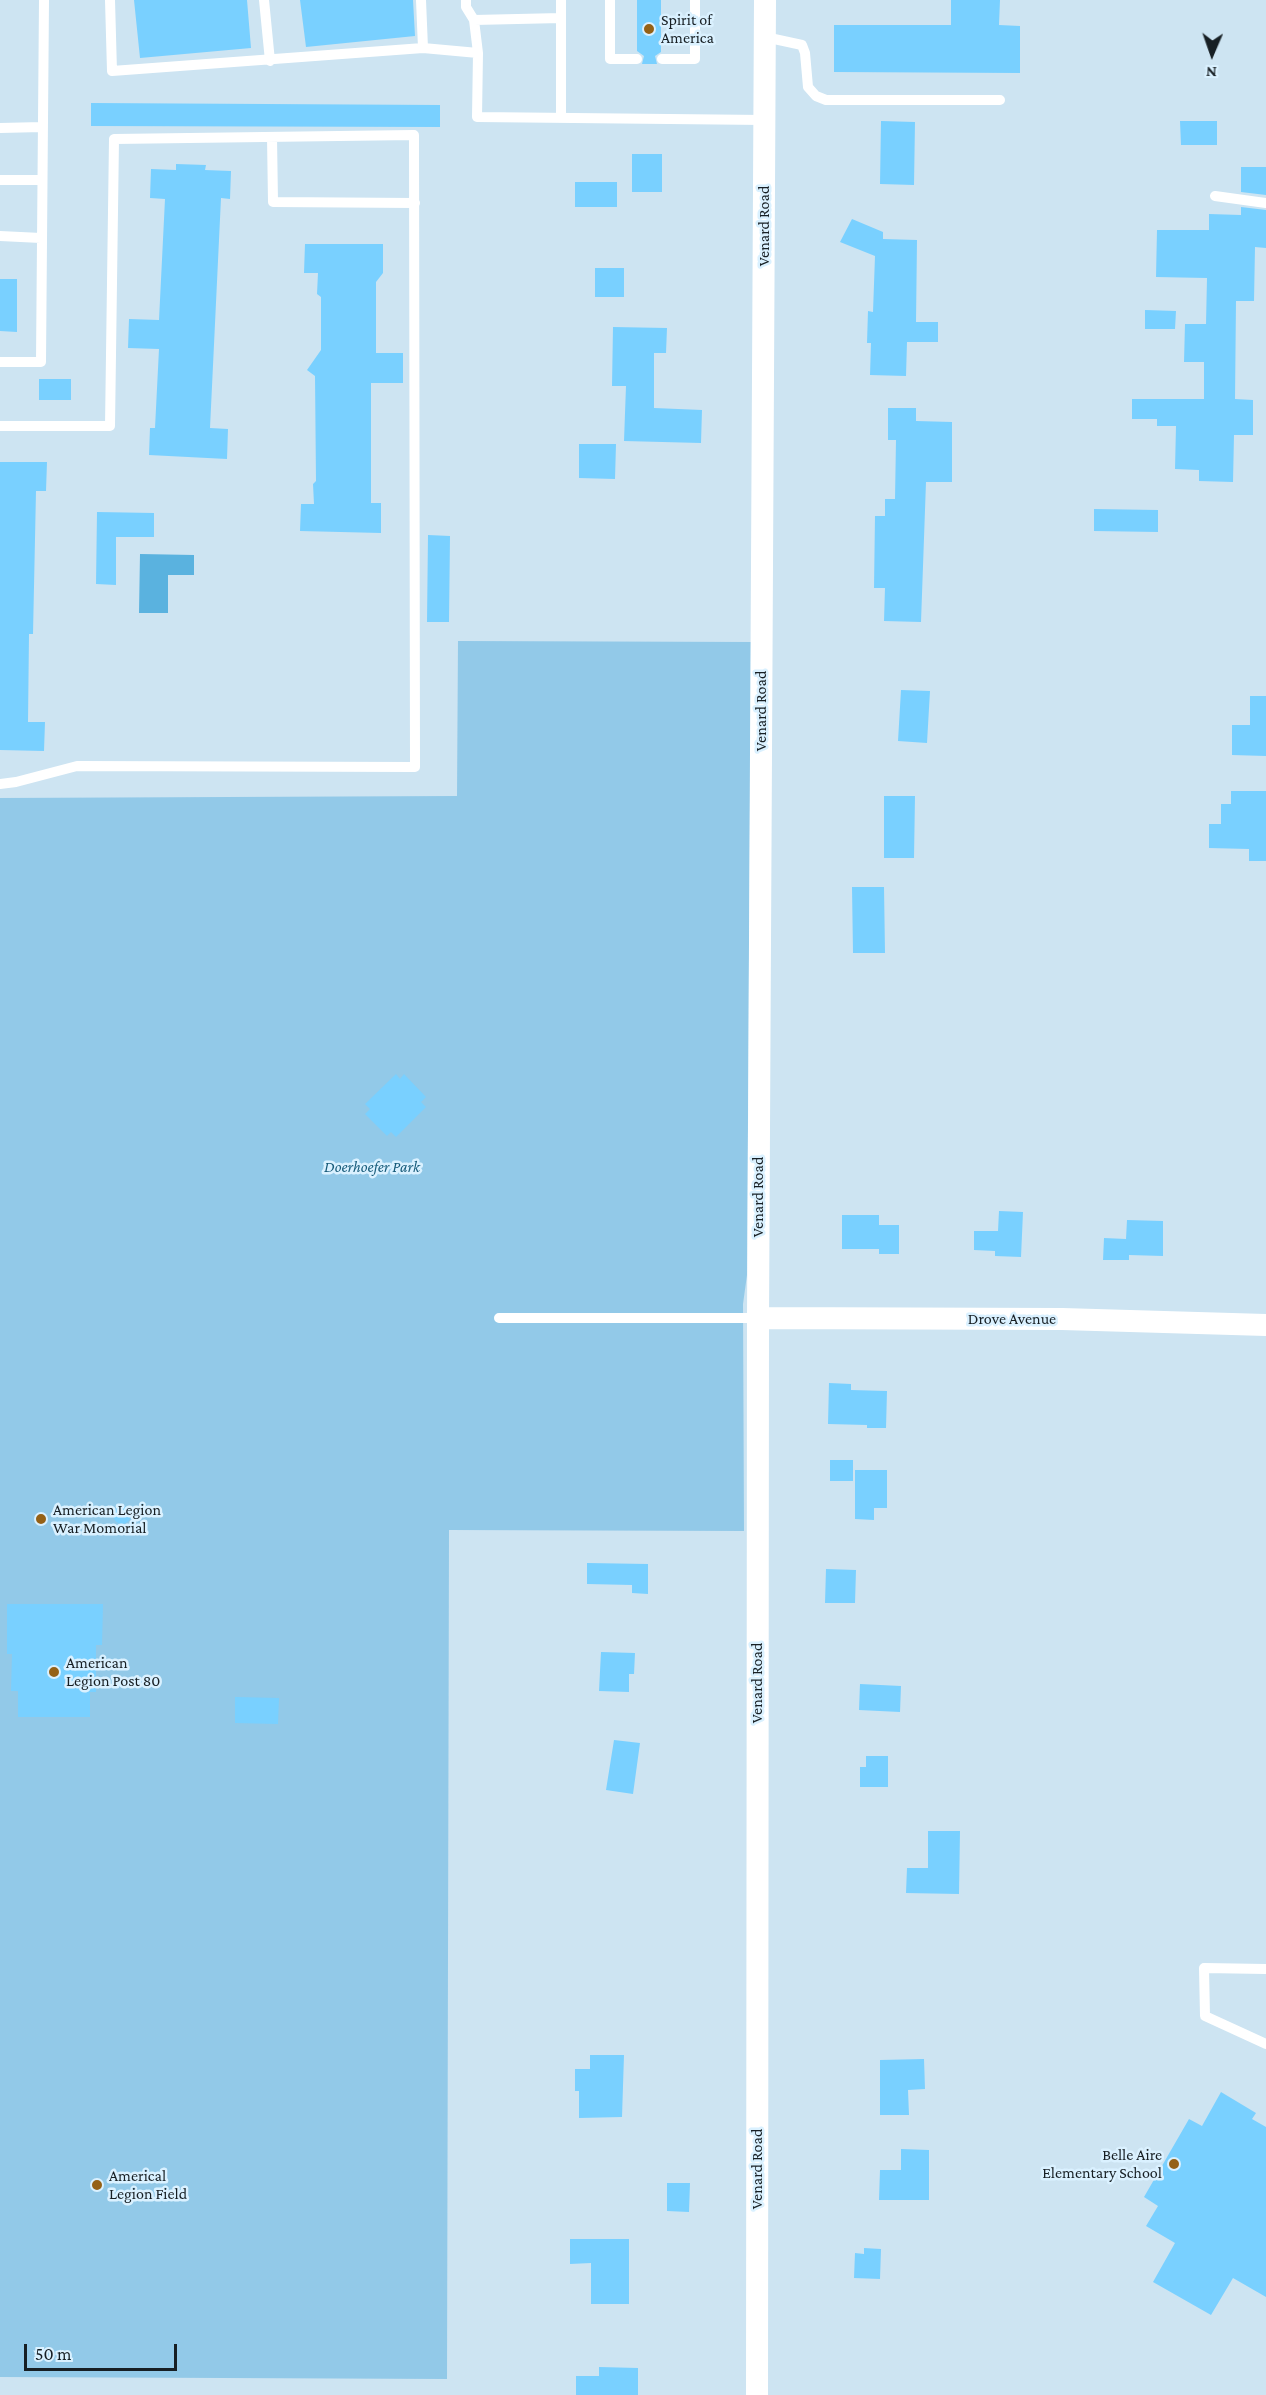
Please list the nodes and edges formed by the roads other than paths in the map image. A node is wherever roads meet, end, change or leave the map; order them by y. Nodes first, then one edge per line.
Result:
1 (44, 0) edge
2 (110, 0) edge
3 (264, 0) edge
4 (421, 0) edge
5 (466, 0) edge
6 (561, 0) edge
7 (610, 0) edge
8 (695, 0) edge
9 (765, 0) edge
10 (561, 18) junction
11 (474, 20) junction
12 (765, 37) junction
13 (423, 48) junction
14 (478, 53) junction
15 (637, 59) dead end
16 (662, 59) dead end
17 (270, 61) junction
18 (1000, 100) dead end
19 (561, 118) junction
20 (765, 120) junction
21 (42, 127) junction
22 (0, 128) edge
23 (272, 137) junction
24 (0, 180) edge
25 (42, 180) junction
26 (1215, 196) dead end
27 (1266, 202) edge
28 (414, 203) junction
29 (0, 236) edge
30 (41, 237) junction
31 (0, 362) edge
32 (0, 426) edge
33 (0, 784) edge
34 (499, 1318) dead end
35 (758, 1318) junction
36 (1266, 1325) edge
37 (1266, 1969) edge
38 (1266, 2044) edge
39 (757, 2395) edge

1 - 21 lane
2 - 17 lane
3 - 17 lane
4 - 13 lane
5 - 11 lane
6 - 10 lane
7 - 15 lane
8 - 16 lane
9 - 12 street, Venard Road
10 - 11 lane
10 - 19 lane
11 - 14 lane
12 - 18 lane
12 - 20 street, Venard Road
13 - 14 lane
13 - 17 lane
14 - 19 lane
19 - 20 lane
20 - 35 street, Venard Road
21 - 22 lane
21 - 25 lane
23 - 28 lane
23 - 28 lane
23 - 32 lane
24 - 25 lane
25 - 30 lane
26 - 27 lane
28 - 33 lane
29 - 30 lane
30 - 31 lane
34 - 35 lane
35 - 36 street, Drove Avenue
35 - 39 street, Venard Road
37 - 38 lane

